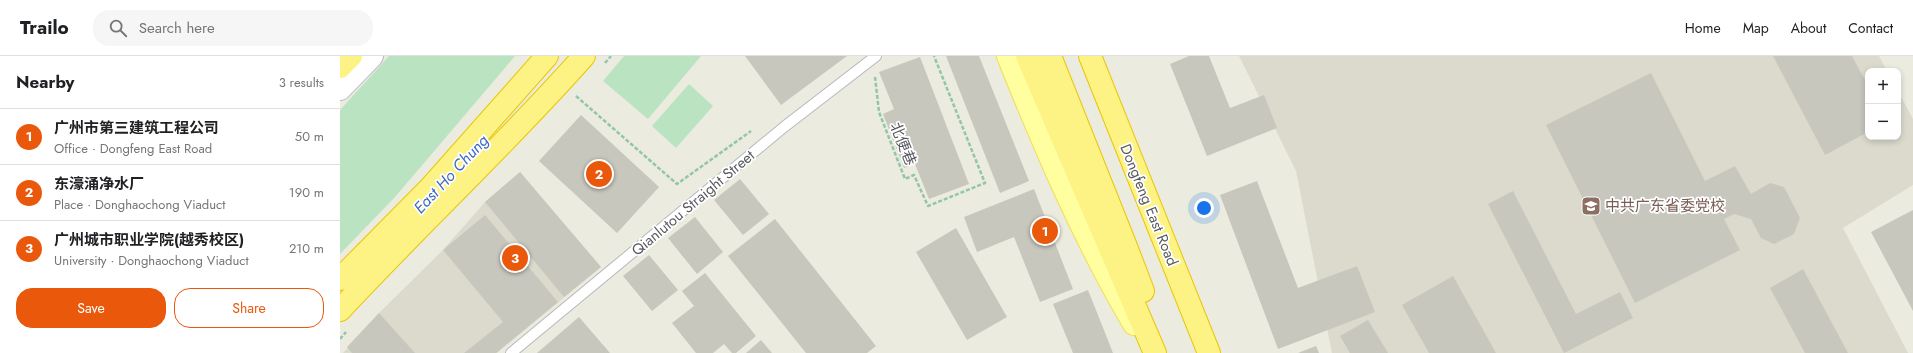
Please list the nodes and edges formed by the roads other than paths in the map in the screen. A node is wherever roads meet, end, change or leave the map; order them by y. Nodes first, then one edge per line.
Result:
1 (351, 56) edge
2 (372, 56) edge
3 (547, 56) edge
4 (584, 56) edge
5 (1008, 56) edge
6 (1027, 56) edge
7 (1050, 56) edge
8 (1090, 56) edge
9 (875, 57) edge
10 (340, 67) edge
11 (340, 89) edge
12 (340, 279) edge
13 (340, 310) edge
14 (511, 353) edge
15 (1151, 353) edge
16 (1155, 353) edge
17 (1161, 353) edge
18 (1209, 353) edge

1 - 10 highway
2 - 11 main road
3 - 12 highway
4 - 13 highway
5 - 15 main road
6 - 16 highway
7 - 17 highway
8 - 18 highway, Dongfeng East Road
9 - 14 lane, Qianlutou Straight Street

